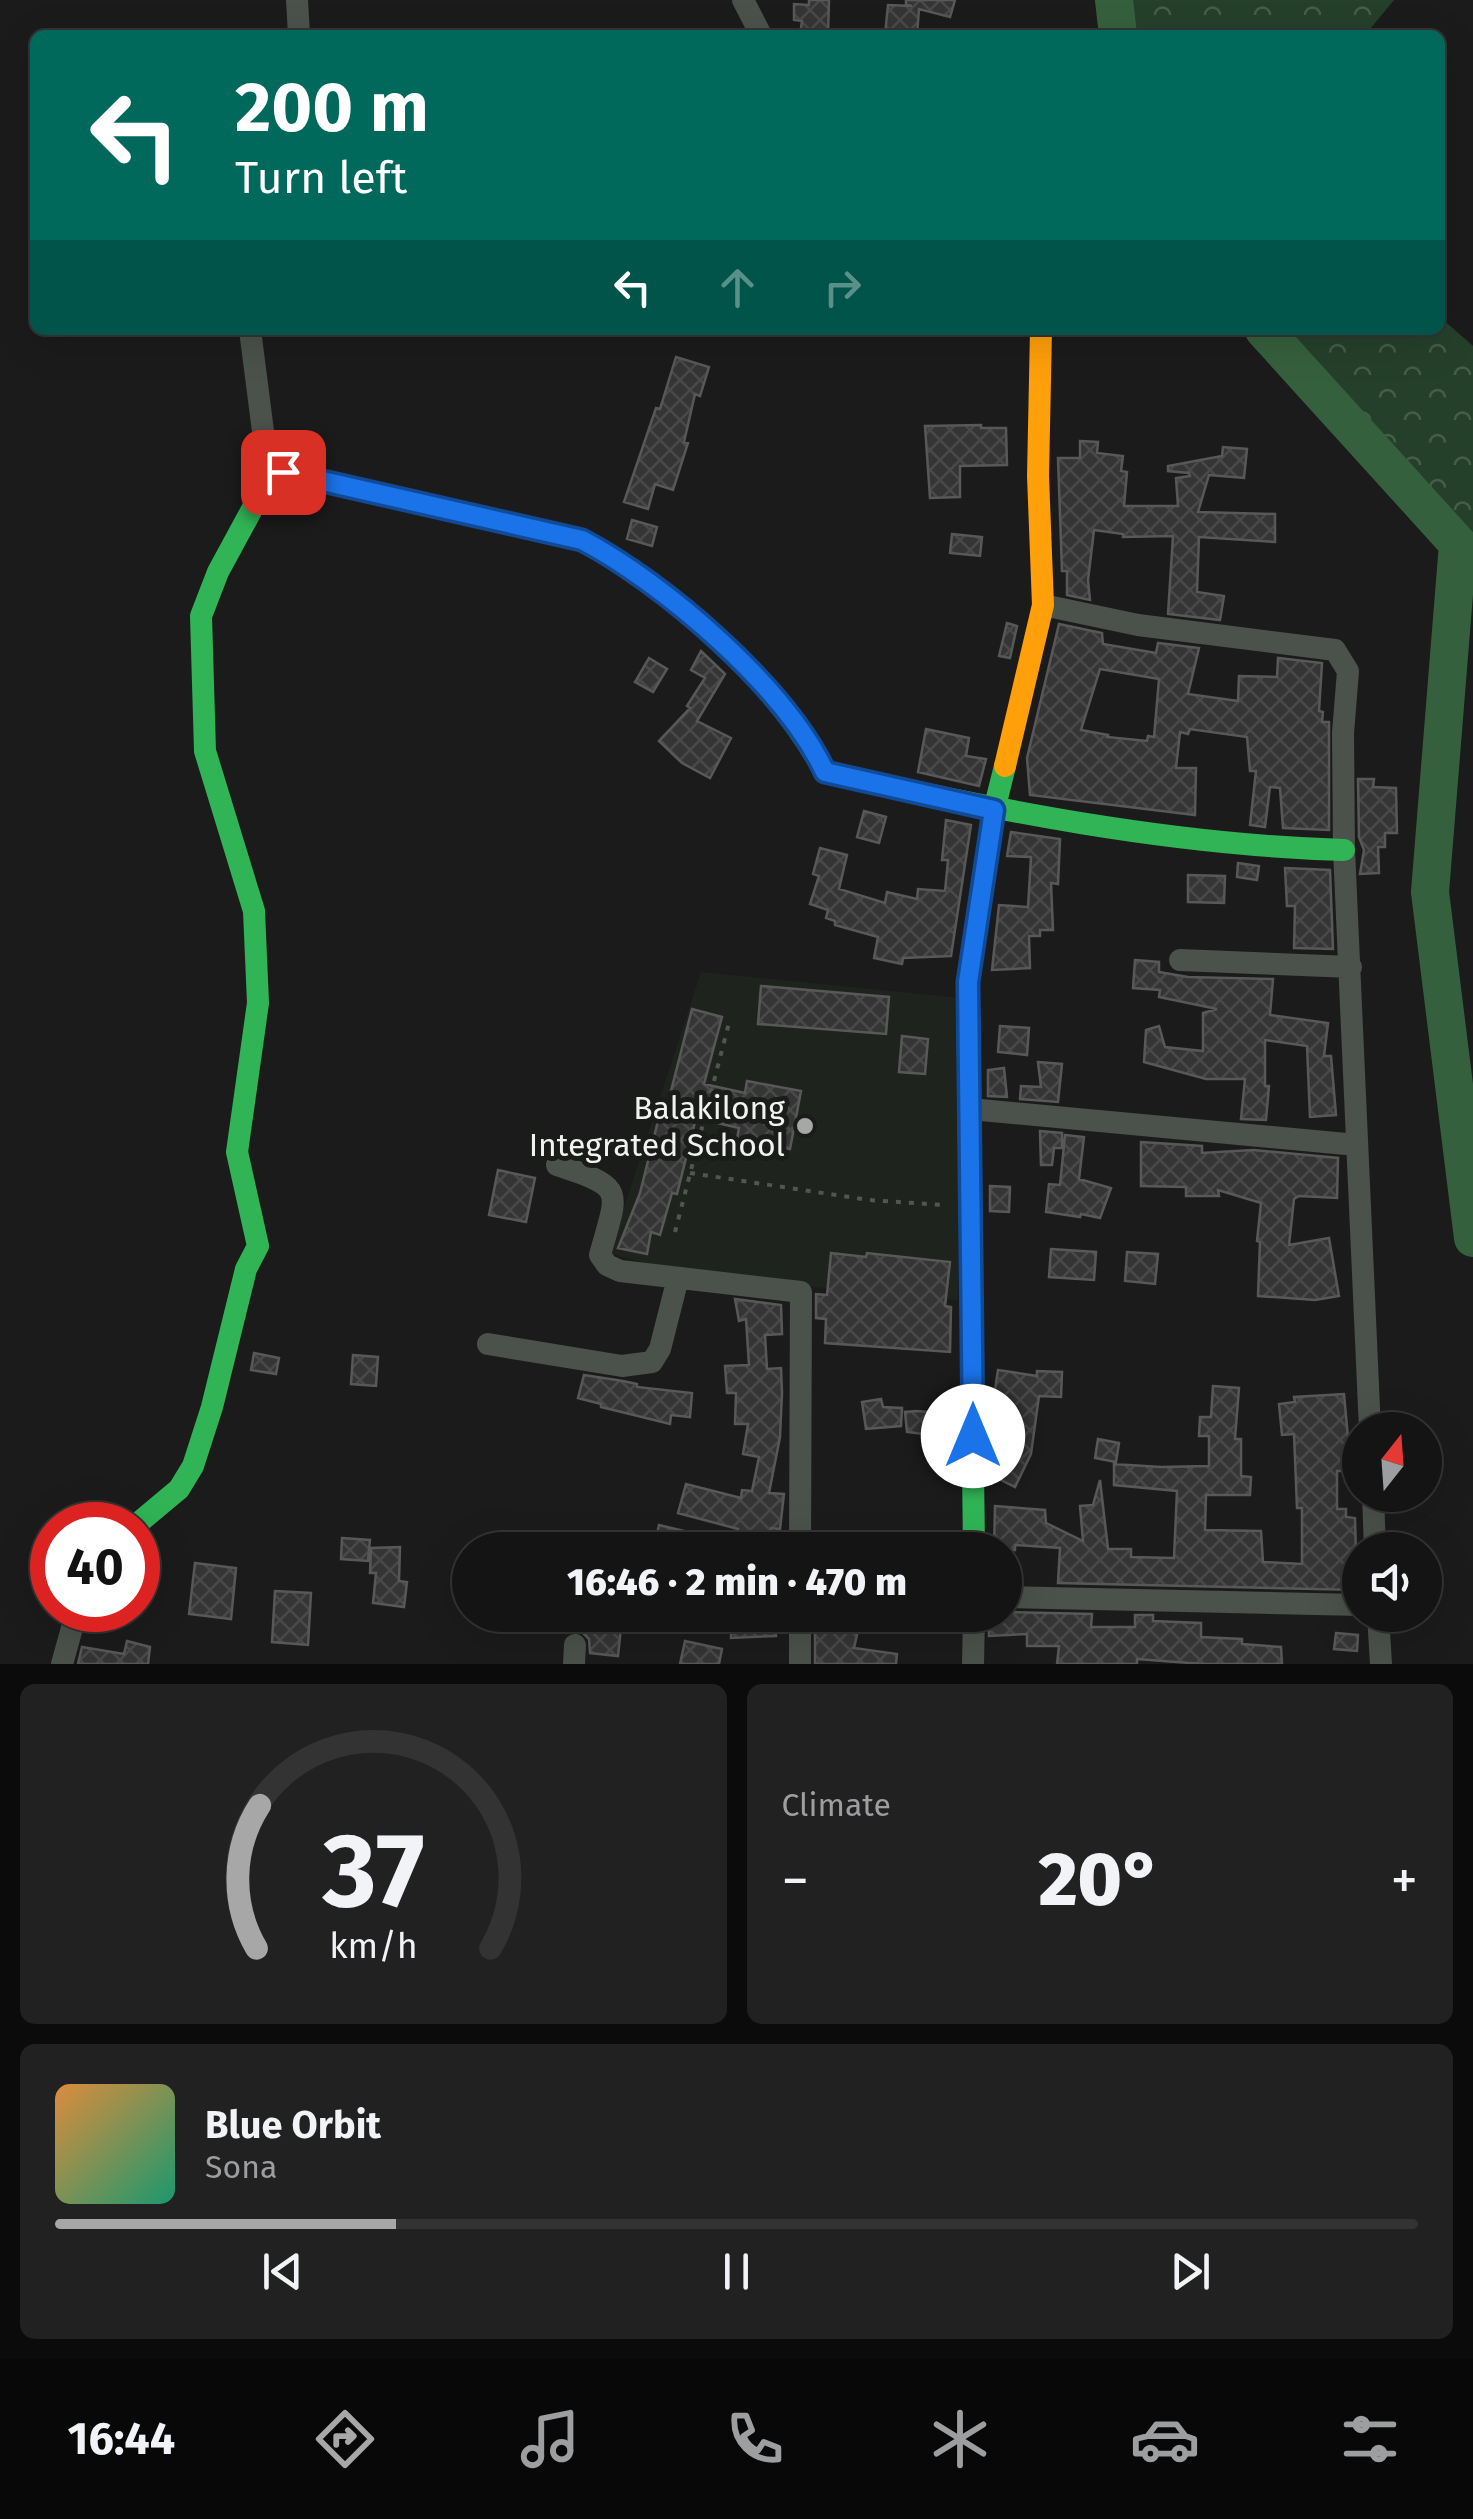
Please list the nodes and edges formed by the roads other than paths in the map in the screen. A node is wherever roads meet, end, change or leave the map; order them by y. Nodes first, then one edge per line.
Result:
1 (297, 0) edge
2 (742, 0) edge
3 (299, 30) edge
4 (758, 30) edge
5 (251, 335) edge
6 (1041, 335) edge
7 (268, 478) junction
8 (1043, 605) junction
9 (994, 810) junction
10 (1344, 850) junction
11 (1180, 960) dead end
12 (1351, 967) junction
13 (970, 1109) junction
14 (1357, 1145) junction
15 (557, 1165) dead end
16 (678, 1278) junction
17 (488, 1344) dead end
18 (1369, 1412) edge
19 (160, 1504) edge
20 (800, 1532) edge
21 (974, 1532) edge
22 (1022, 1597) edge
23 (1342, 1605) edge
24 (71, 1632) edge
25 (800, 1632) edge
26 (973, 1632) edge
27 (1379, 1632) edge
28 (62, 1664) edge
29 (800, 1664) edge
30 (972, 1664) edge
31 (1380, 1664) edge

1 - 3 street
2 - 4 street
5 - 7 street
6 - 8 street
7 - 9 street
7 - 19 street
8 - 9 street
8 - 10 street
9 - 10 street
9 - 13 street
10 - 12 street
11 - 12 street
12 - 14 street
13 - 14 street
13 - 21 street
14 - 18 street
15 - 16 street
16 - 17 street
16 - 20 street
22 - 23 street
24 - 28 street
25 - 29 street
26 - 30 street
27 - 31 street

